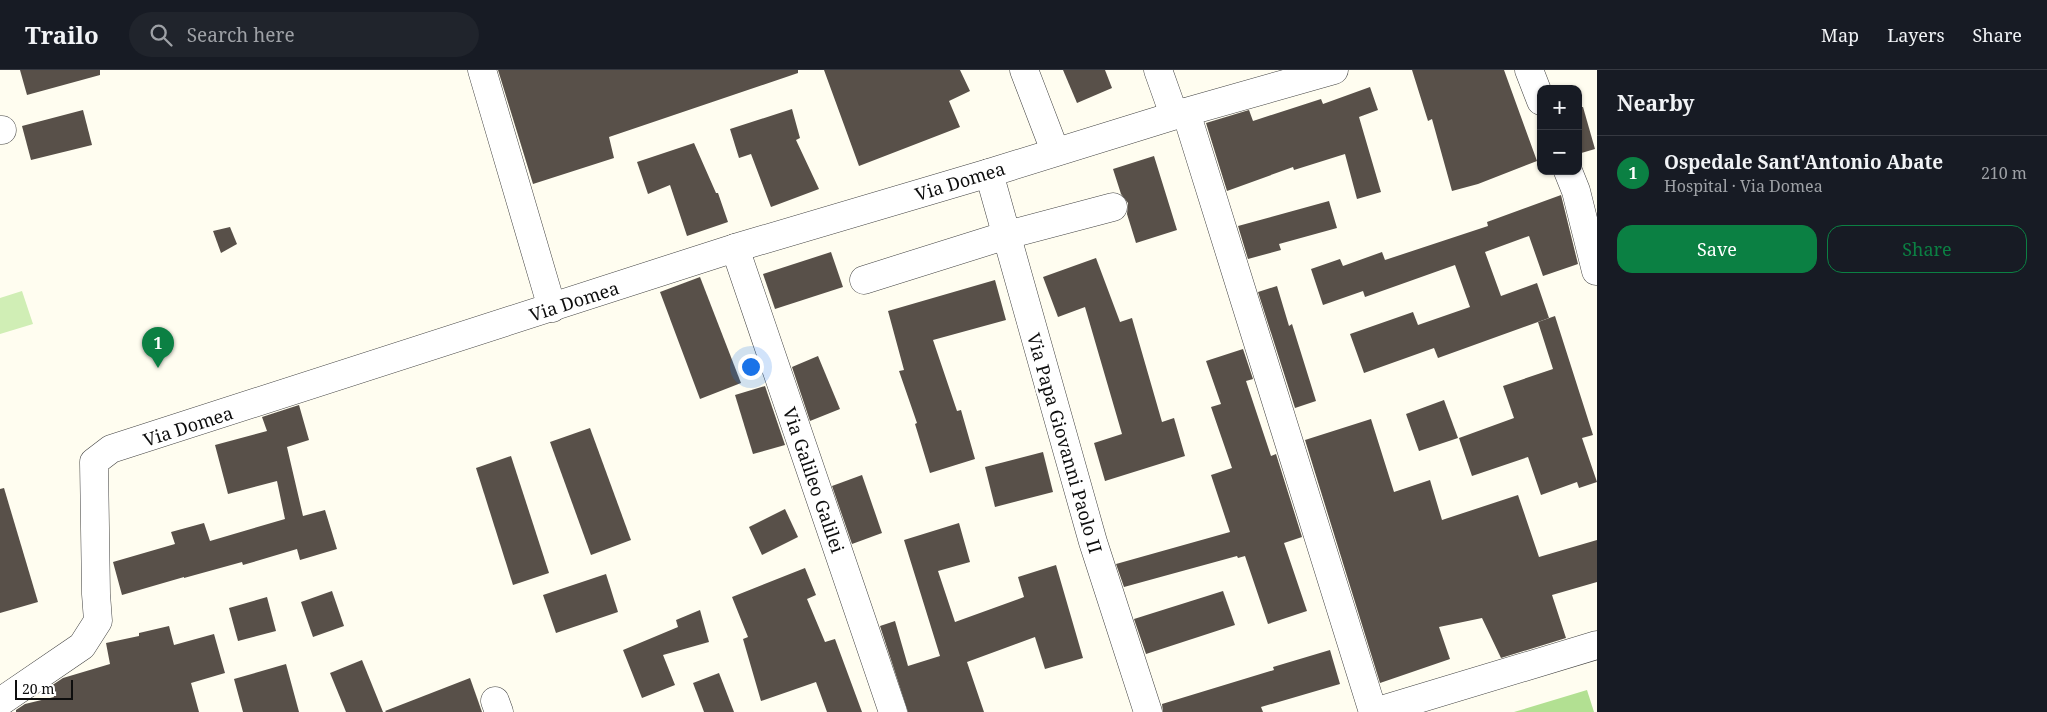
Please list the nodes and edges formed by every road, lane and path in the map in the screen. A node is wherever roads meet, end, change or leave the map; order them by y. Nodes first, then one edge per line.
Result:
1 (482, 70) edge
2 (1024, 70) edge
3 (1158, 70) edge
4 (1334, 70) edge
5 (1530, 70) edge
6 (1537, 90) edge
7 (1180, 114) junction
8 (1055, 151) junction
9 (989, 173) junction
10 (1570, 175) edge
11 (1113, 207) dead end
12 (1007, 235) junction
13 (735, 248) junction
14 (1596, 271) edge
15 (864, 280) dead end
16 (552, 308) junction
17 (1597, 646) edge
18 (0, 702) edge
19 (893, 712) edge
20 (1148, 712) edge
21 (1374, 712) edge

1 - 16 street
2 - 8 street
3 - 7 street
4 - 7 street, Via Domea
5 - 6 street
7 - 8 street, Via Domea
7 - 21 street
8 - 9 street, Via Domea
9 - 12 street, Via Papa Giovanni Paolo II
9 - 13 street, Via Domea
10 - 14 street
11 - 12 street
12 - 15 street
12 - 20 street, Via Papa Giovanni Paolo II
13 - 16 street, Via Domea
13 - 19 street, Via Galileo Galilei
16 - 18 street, Via Domea
17 - 21 street

